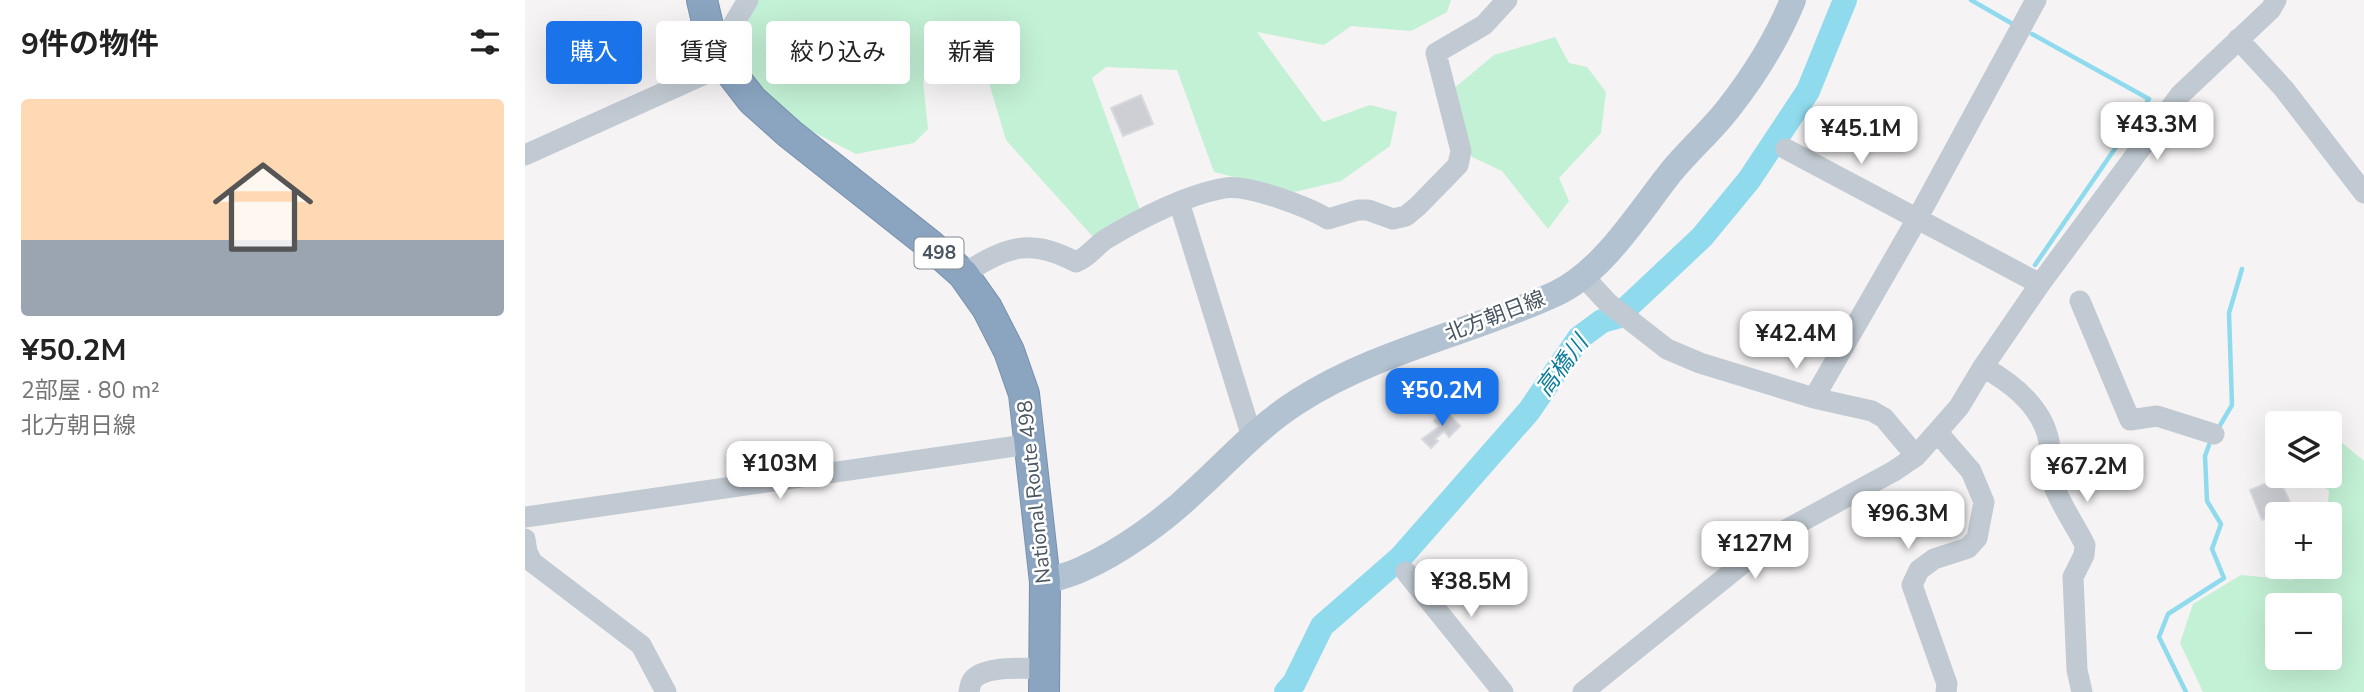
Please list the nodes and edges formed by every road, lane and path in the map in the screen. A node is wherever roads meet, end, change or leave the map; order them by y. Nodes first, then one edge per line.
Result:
1 (702, 0) edge
2 (748, 0) edge
3 (1507, 0) edge
4 (1793, 0) edge
5 (2036, 0) edge
6 (2276, 0) edge
7 (707, 21) edge
8 (735, 21) edge
9 (2238, 39) junction
10 (683, 84) edge
11 (740, 84) edge
12 (1786, 149) dead end
13 (525, 155) edge
14 (2364, 193) edge
15 (1179, 202) junction
16 (1917, 219) junction
17 (963, 274) junction
18 (1583, 276) junction
19 (2041, 284) junction
20 (2080, 301) dead end
21 (1983, 367) junction
22 (1814, 398) junction
23 (1938, 433) junction
24 (2214, 434) dead end
25 (1252, 437) junction
26 (1030, 444) junction
27 (1916, 456) junction
28 (525, 517) edge
29 (525, 539) edge
30 (1406, 572) dead end
31 (1045, 582) junction
32 (1044, 680) edge
33 (666, 692) edge
34 (969, 692) edge
35 (1503, 692) edge
36 (1583, 692) edge
37 (1947, 692) edge
38 (2082, 692) edge

1 - 7 highway, National Route 498 / 498
2 - 8 street
3 - 15 street
4 - 18 main road, 北方朝日線
5 - 16 street
6 - 9 street
9 - 14 street
9 - 19 street
10 - 13 street
11 - 17 highway, National Route 498 / 498
12 - 16 street
15 - 17 street
15 - 25 street
16 - 19 street
16 - 22 street
17 - 26 highway, National Route 498 / 498
18 - 22 street
18 - 25 main road, 北方朝日線
19 - 21 street
20 - 24 street
21 - 23 street
21 - 38 street
22 - 27 street
23 - 27 street
23 - 37 street
25 - 31 main road, 北方朝日線
26 - 28 street
26 - 31 highway, National Route 498 / 498
27 - 36 street
29 - 33 street
30 - 35 street
31 - 32 highway, National Route 498 / 498
32 - 34 street

